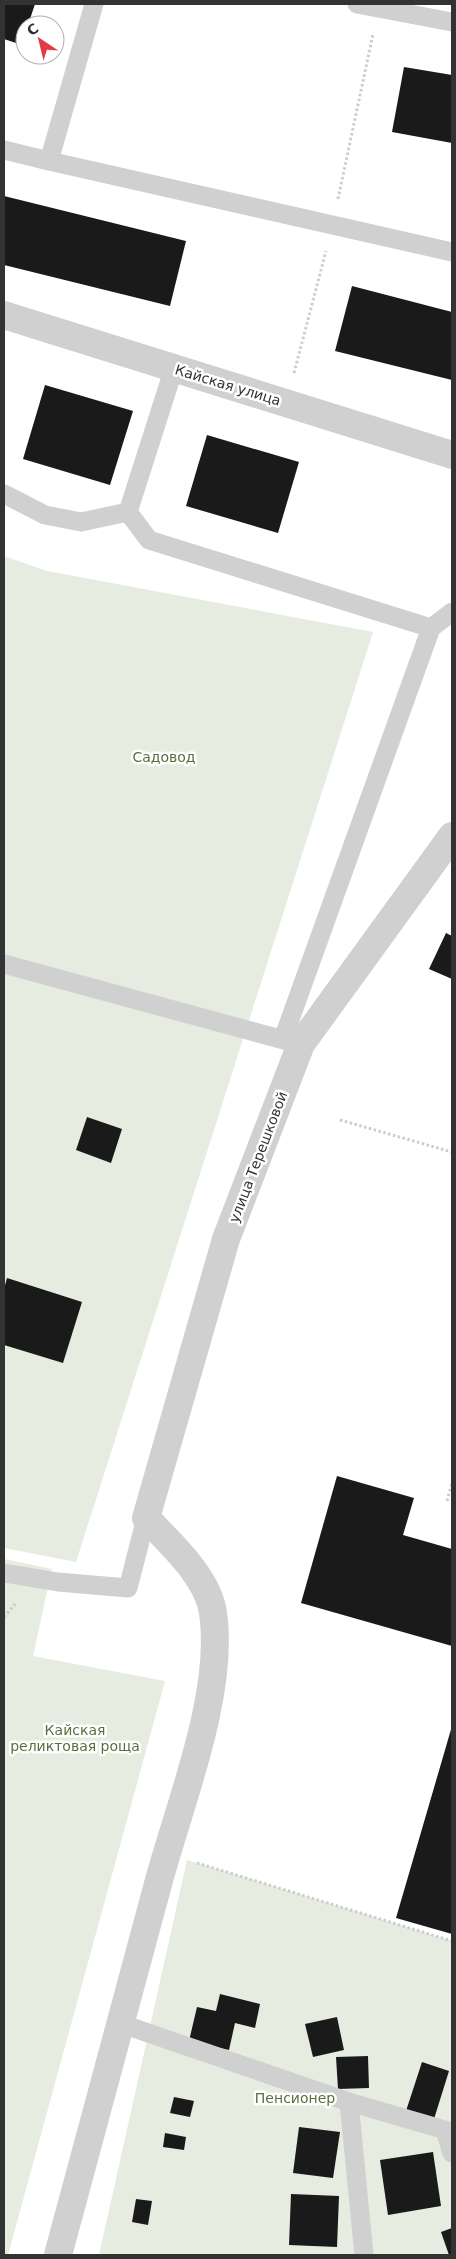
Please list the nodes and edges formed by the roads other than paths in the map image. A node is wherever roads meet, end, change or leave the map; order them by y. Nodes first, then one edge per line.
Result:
1 (94, 4) edge
2 (358, 4) edge
3 (452, 22) edge
4 (4, 150) edge
5 (50, 161) junction
6 (452, 252) edge
7 (4, 315) edge
8 (174, 368) junction
9 (452, 455) edge
10 (4, 494) edge
11 (128, 512) junction
12 (452, 612) edge
13 (431, 628) junction
14 (452, 836) edge
15 (4, 964) edge
16 (292, 1042) junction
17 (146, 1518) junction
18 (4, 1573) edge
19 (122, 2024) junction
20 (349, 2102) junction
21 (449, 2131) edge
22 (452, 2153) edge
23 (58, 2255) edge
24 (364, 2255) edge

1 - 5 lane
2 - 3 lane
4 - 5 lane
5 - 6 lane
7 - 8 street, Кайская улица
8 - 9 street, Кайская улица
8 - 11 lane
10 - 11 lane
11 - 13 lane
12 - 13 lane
13 - 16 lane
14 - 16 street, улица Терешковой
15 - 16 lane
16 - 17 street, улица Терешковой
17 - 18 lane
17 - 19 street
19 - 20 lane
19 - 23 street
20 - 21 lane
20 - 24 lane
21 - 22 lane

